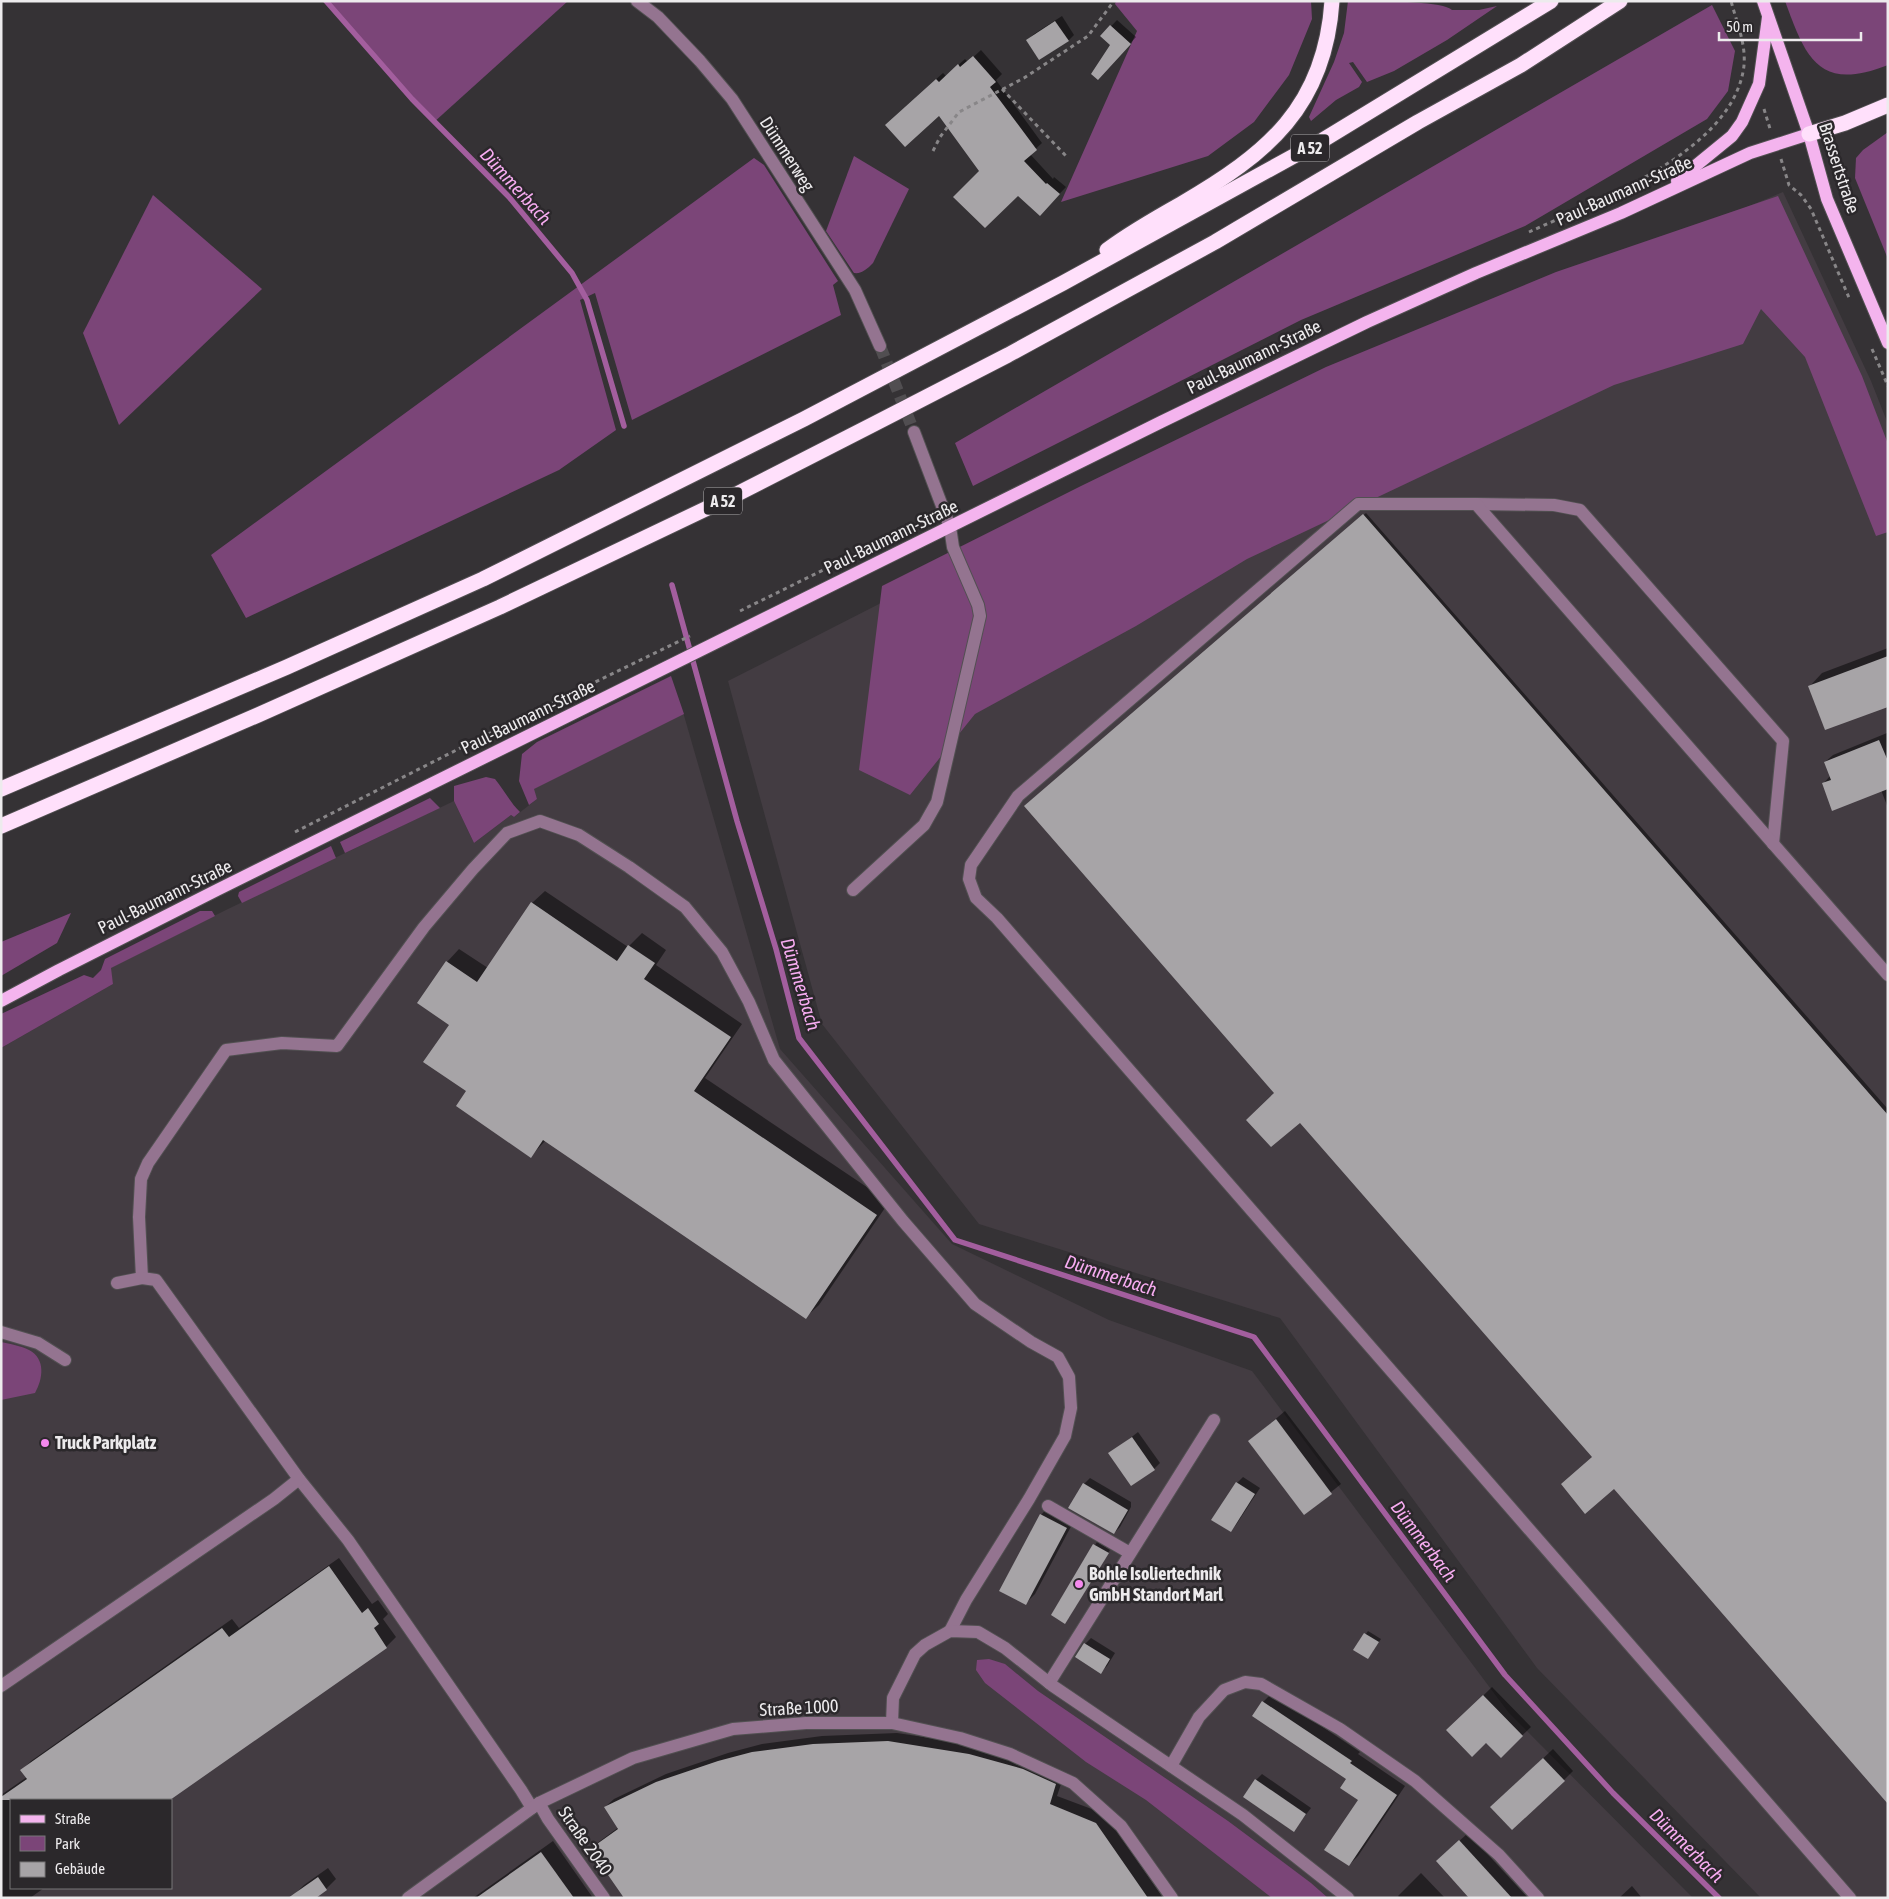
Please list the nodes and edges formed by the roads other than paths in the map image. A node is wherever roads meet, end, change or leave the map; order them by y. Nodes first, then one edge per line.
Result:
1 (637, 1) edge
2 (1332, 1) edge
3 (1551, 1) edge
4 (1620, 1) edge
5 (1763, 1) edge
6 (1769, 15) junction
7 (1888, 105) edge
8 (1809, 134) junction
9 (1663, 193) junction
10 (1063, 284) junction
11 (1888, 343) edge
12 (880, 346) tunnel mouth
13 (914, 432) tunnel mouth
14 (1476, 504) junction
15 (950, 527) junction
16 (1, 789) edge
17 (1, 826) edge
18 (1773, 844) junction
19 (853, 890) dead end
20 (1888, 975) edge
21 (1, 1001) edge
22 (142, 1278) junction
23 (117, 1283) dead end
24 (1, 1332) edge
25 (66, 1360) dead end
26 (1214, 1420) dead end
27 (299, 1479) junction
28 (1048, 1506) dead end
29 (1130, 1554) junction
30 (950, 1631) junction
31 (1049, 1683) junction
32 (1, 1686) edge
33 (892, 1724) junction
34 (1171, 1766) junction
35 (535, 1805) junction
36 (408, 1898) edge
37 (604, 1898) edge
38 (1172, 1898) edge
39 (1348, 1898) edge
40 (1538, 1898) edge
41 (1850, 1898) edge

1 - 12 street, Dümmerweg
2 - 10 highway
3 - 10 highway, A 52
4 - 17 highway, A 52
5 - 6 main road, Brassertstraße
6 - 8 main road, Brassertstraße
6 - 9 main road
7 - 8 highway
8 - 9 main road, Paul-Baumann-Straße
8 - 11 main road, Brassertstraße
9 - 15 main road, Paul-Baumann-Straße
10 - 16 highway, A 52
13 - 15 street
14 - 18 street
14 - 18 street
14 - 41 street
15 - 19 street
15 - 21 main road, Paul-Baumann-Straße
18 - 20 street
22 - 23 street
22 - 27 street, Straße 2040
22 - 30 street
24 - 25 street
26 - 29 street
27 - 32 street
27 - 35 street, Straße 2040
28 - 29 street
29 - 31 street
30 - 31 street
30 - 33 street
31 - 34 street
33 - 35 street, Straße 1000
33 - 38 street, Straße 1000
34 - 39 street
34 - 40 street
35 - 36 street, Straße 1000
35 - 37 street, Straße 2040

